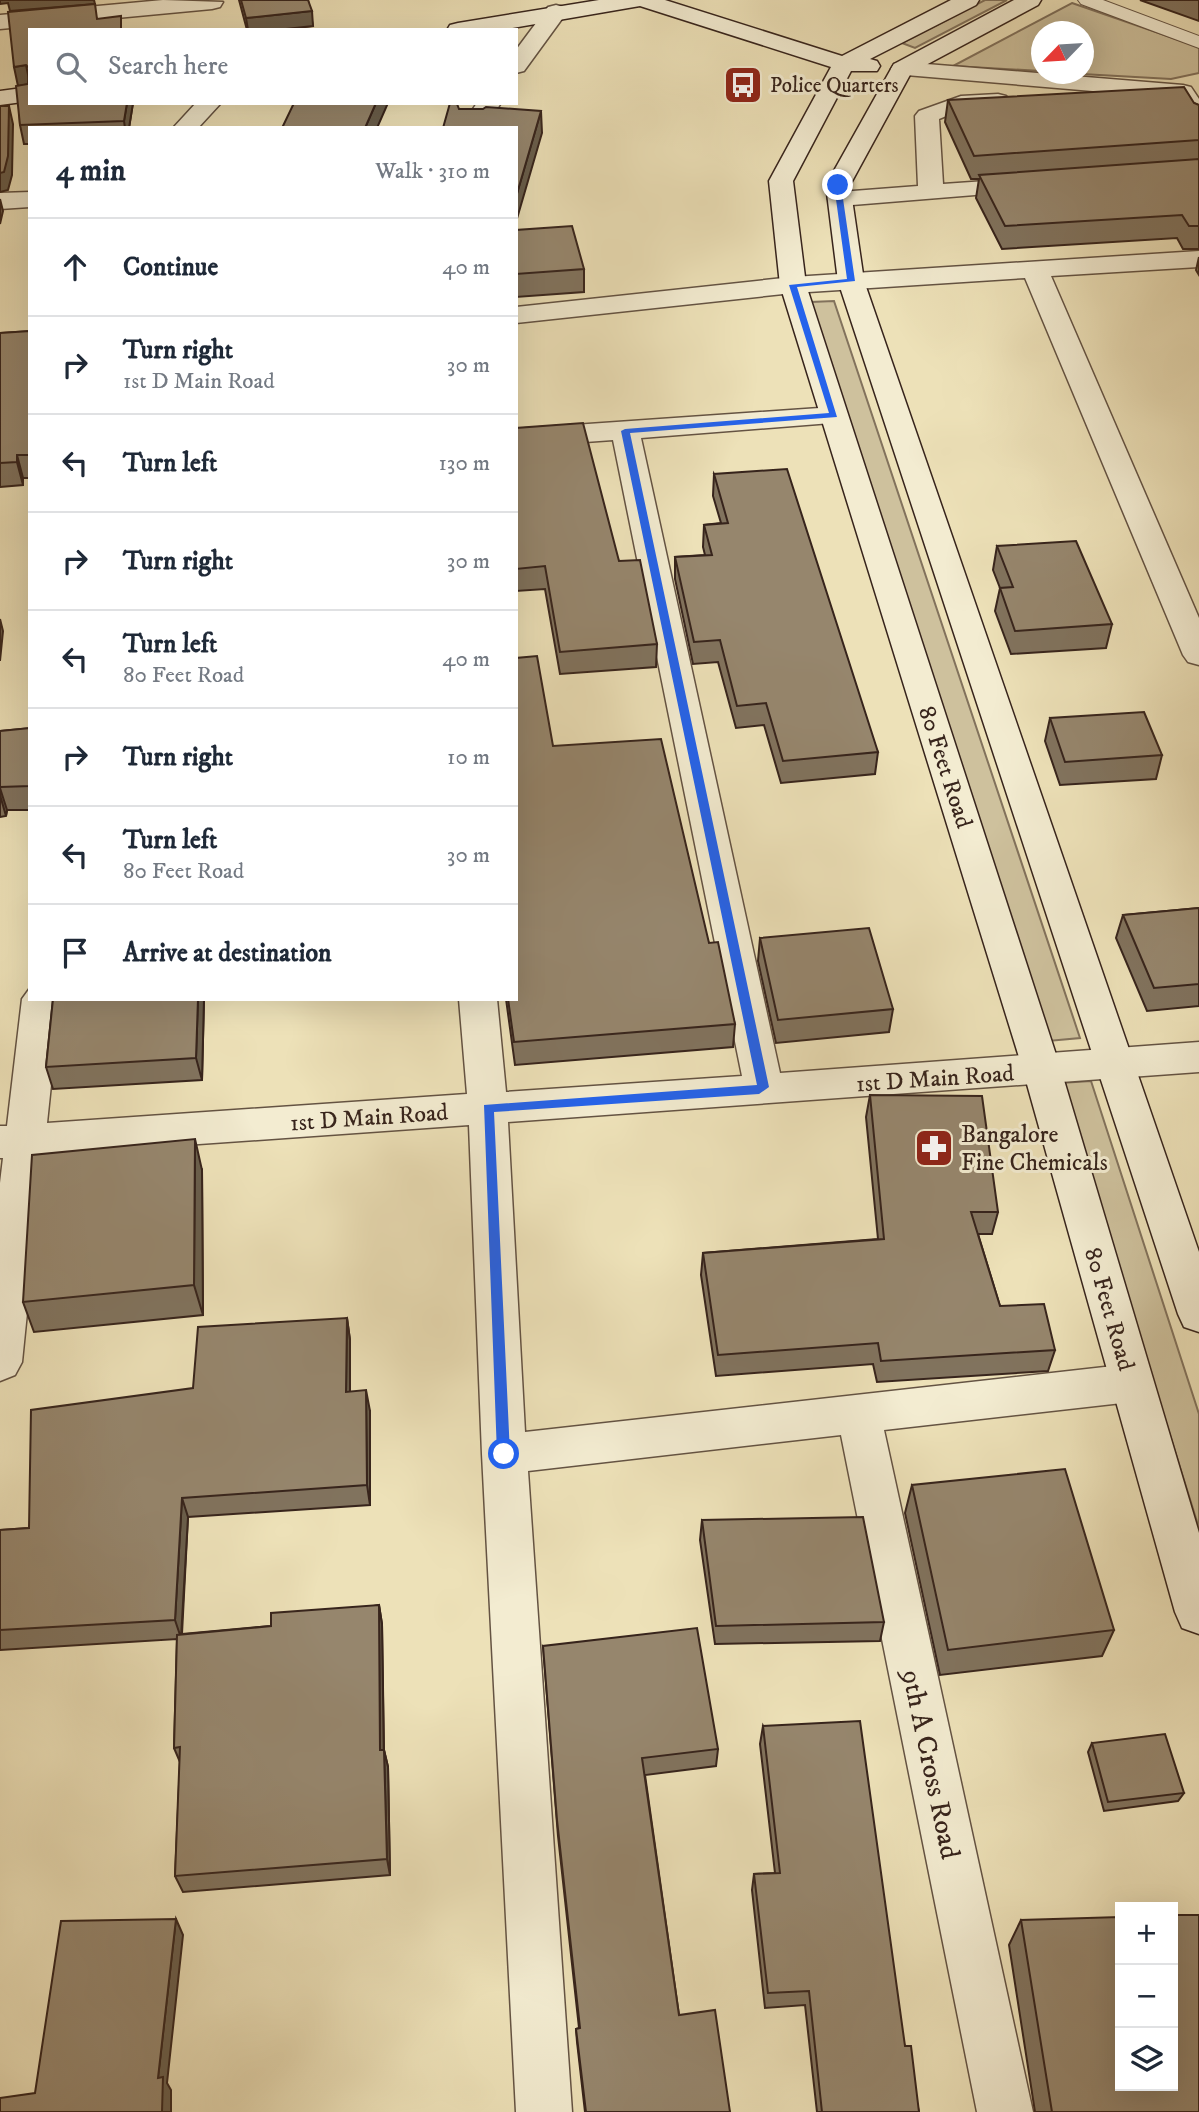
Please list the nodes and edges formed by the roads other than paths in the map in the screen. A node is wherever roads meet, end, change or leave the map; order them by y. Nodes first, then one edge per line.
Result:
1 (641, 0) edge
2 (968, 0) edge
3 (1030, 0) edge
4 (1087, 0) edge
5 (678, 4) edge
6 (215, 8) edge
7 (556, 12) junction
8 (0, 22) edge
9 (469, 28) edge
10 (1199, 42) edge
11 (518, 63) edge
12 (844, 65) junction
13 (902, 69) junction
14 (1191, 92) edge
15 (28, 94) edge
16 (0, 98) edge
17 (1118, 100) edge
18 (207, 105) edge
19 (488, 105) edge
20 (1199, 119) edge
21 (187, 126) edge
22 (472, 126) edge
23 (1051, 184) edge
24 (931, 193) junction
25 (28, 199) edge
26 (840, 199) junction
27 (0, 201) edge
28 (1192, 259) edge
29 (1035, 270) junction
30 (851, 281) junction
31 (793, 285) junction
32 (1199, 285) edge
33 (518, 315) edge
34 (834, 415) junction
35 (625, 431) junction
36 (518, 438) edge
37 (1199, 655) edge
38 (41, 1001) edge
39 (478, 1001) edge
40 (1199, 1057) edge
41 (1117, 1064) junction
42 (1042, 1070) junction
43 (759, 1090) junction
44 (488, 1108) junction
45 (13, 1141) edge
46 (1199, 1314) edge
47 (0, 1362) edge
48 (1131, 1383) junction
49 (859, 1416) junction
50 (504, 1454) junction
51 (1199, 1612) edge
52 (544, 2112) edge
53 (1005, 2112) edge

1 - 5 street
1 - 7 street
2 - 12 street
3 - 13 street
4 - 10 lane
5 - 12 street
6 - 8 street
7 - 9 street
7 - 11 street
12 - 13 street
12 - 31 street, 80 Feet Road
13 - 14 street
13 - 26 street
14 - 20 street
15 - 16 street
17 - 24 street
18 - 21 street
19 - 22 street
23 - 24 street
24 - 26 street
25 - 27 street
26 - 30 street
28 - 29 street
28 - 32 street
29 - 30 street
29 - 37 street
30 - 31 street
30 - 41 street
31 - 33 street
31 - 34 street, 80 Feet Road
34 - 35 street
34 - 42 street, 80 Feet Road
35 - 36 street
35 - 43 street
38 - 45 street
39 - 44 street
40 - 41 street, 1st D Main Road
41 - 42 street, 1st D Main Road
41 - 46 street
42 - 43 street, 1st D Main Road
42 - 48 street, 80 Feet Road
43 - 44 street, 1st D Main Road
44 - 45 street, 1st D Main Road
44 - 50 street
45 - 47 street
48 - 49 street
48 - 51 street, 80 Feet Road
49 - 50 street
49 - 53 street, 9th A Cross Road
50 - 52 street

